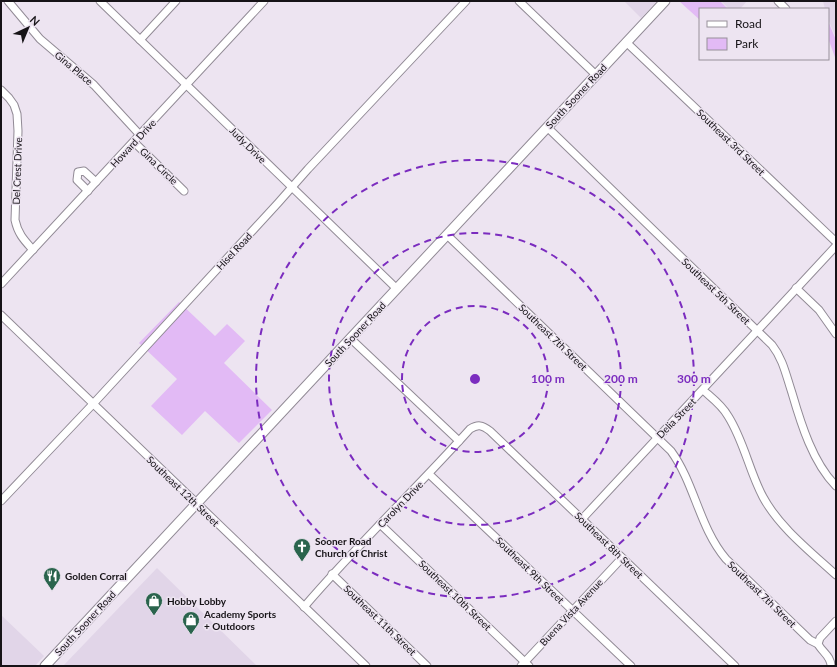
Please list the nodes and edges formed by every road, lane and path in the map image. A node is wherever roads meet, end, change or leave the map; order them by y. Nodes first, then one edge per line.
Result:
1 (8, 1) edge
2 (100, 1) edge
3 (176, 1) edge
4 (264, 1) edge
5 (466, 1) edge
6 (519, 1) edge
7 (665, 1) edge
8 (140, 40) junction
9 (626, 42) junction
10 (596, 75) junction
11 (186, 84) junction
12 (1, 90) edge
13 (547, 127) junction
14 (140, 135) junction
15 (134, 142) junction
16 (96, 182) junction
17 (292, 188) junction
18 (88, 191) junction
19 (184, 191) dead end
20 (447, 235) junction
21 (836, 242) edge
22 (836, 246) edge
23 (33, 250) junction
24 (1, 284) edge
25 (796, 288) junction
26 (397, 289) junction
27 (1, 315) edge
28 (756, 331) junction
29 (836, 334) edge
30 (350, 338) junction
31 (703, 390) junction
32 (93, 404) junction
33 (483, 425) joint
34 (657, 437) junction
35 (459, 442) junction
36 (430, 474) junction
37 (836, 486) edge
38 (1, 501) edge
39 (196, 504) junction
40 (582, 518) junction
41 (380, 524) junction
42 (622, 558) junction
43 (332, 574) junction
44 (836, 575) edge
45 (304, 606) junction
46 (573, 610) junction
47 (836, 622) edge
48 (818, 644) junction
49 (525, 665) edge
50 (45, 666) edge
51 (366, 666) edge
52 (427, 666) edge
53 (631, 666) edge
54 (735, 666) edge
55 (831, 666) edge

1 - 14 street, Gina Place
2 - 8 street, Judy Drive
3 - 8 street
4 - 11 street, Howard Drive
5 - 17 street, Hisel Road
6 - 10 street
7 - 9 main road, South Sooner Road
8 - 11 street, Judy Drive
9 - 10 main road, South Sooner Road
9 - 21 street, Southeast 3rd Street
10 - 13 main road, South Sooner Road
11 - 14 street, Howard Drive
11 - 17 street, Judy Drive
12 - 23 street, Del Crest Drive
13 - 20 main road, South Sooner Road
13 - 28 street, Southeast 5th Street
14 - 15 street, Howard Drive
15 - 16 street, Howard Drive
15 - 19 street, Gina Circle
16 - 18 street, Howard Drive
16 - 18 street
17 - 26 street, Judy Drive
17 - 32 street, Hisel Road
18 - 23 street, Howard Drive
20 - 26 main road, South Sooner Road
20 - 34 street, Southeast 7th Street
22 - 25 street, Delia Street
23 - 24 street, Howard Drive
25 - 28 street, Delia Street
25 - 29 street
26 - 30 main road, South Sooner Road
27 - 32 street, Southeast 12th Street
28 - 31 street, Delia Street
28 - 37 street, Southeast 5th Street
30 - 35 street
30 - 39 main road, South Sooner Road
31 - 34 street, Delia Street
31 - 44 street
32 - 38 street, Hisel Road
32 - 39 street, Southeast 12th Street
33 - 35 street, Carolyn Drive
33 - 40 street, Southeast 8th Street
34 - 40 street, Delia Street
34 - 48 street, Southeast 7th Street
35 - 36 street, Carolyn Drive
36 - 41 street, Carolyn Drive
36 - 46 street, Southeast 9th Street
39 - 45 street, Southeast 12th Street
39 - 50 main road, South Sooner Road
40 - 42 street, Southeast 8th Street
41 - 43 street, Carolyn Drive
41 - 49 street, Southeast 10th Street
42 - 46 street, Buena Vista Avenue
42 - 54 street, Southeast 8th Street
43 - 45 street, Carolyn Drive
43 - 52 street, Southeast 11th Street
45 - 51 street, Southeast 12th Street
46 - 49 street, Buena Vista Avenue
46 - 53 street, Southeast 9th Street
47 - 48 street
48 - 55 street, Southeast 7th Street

